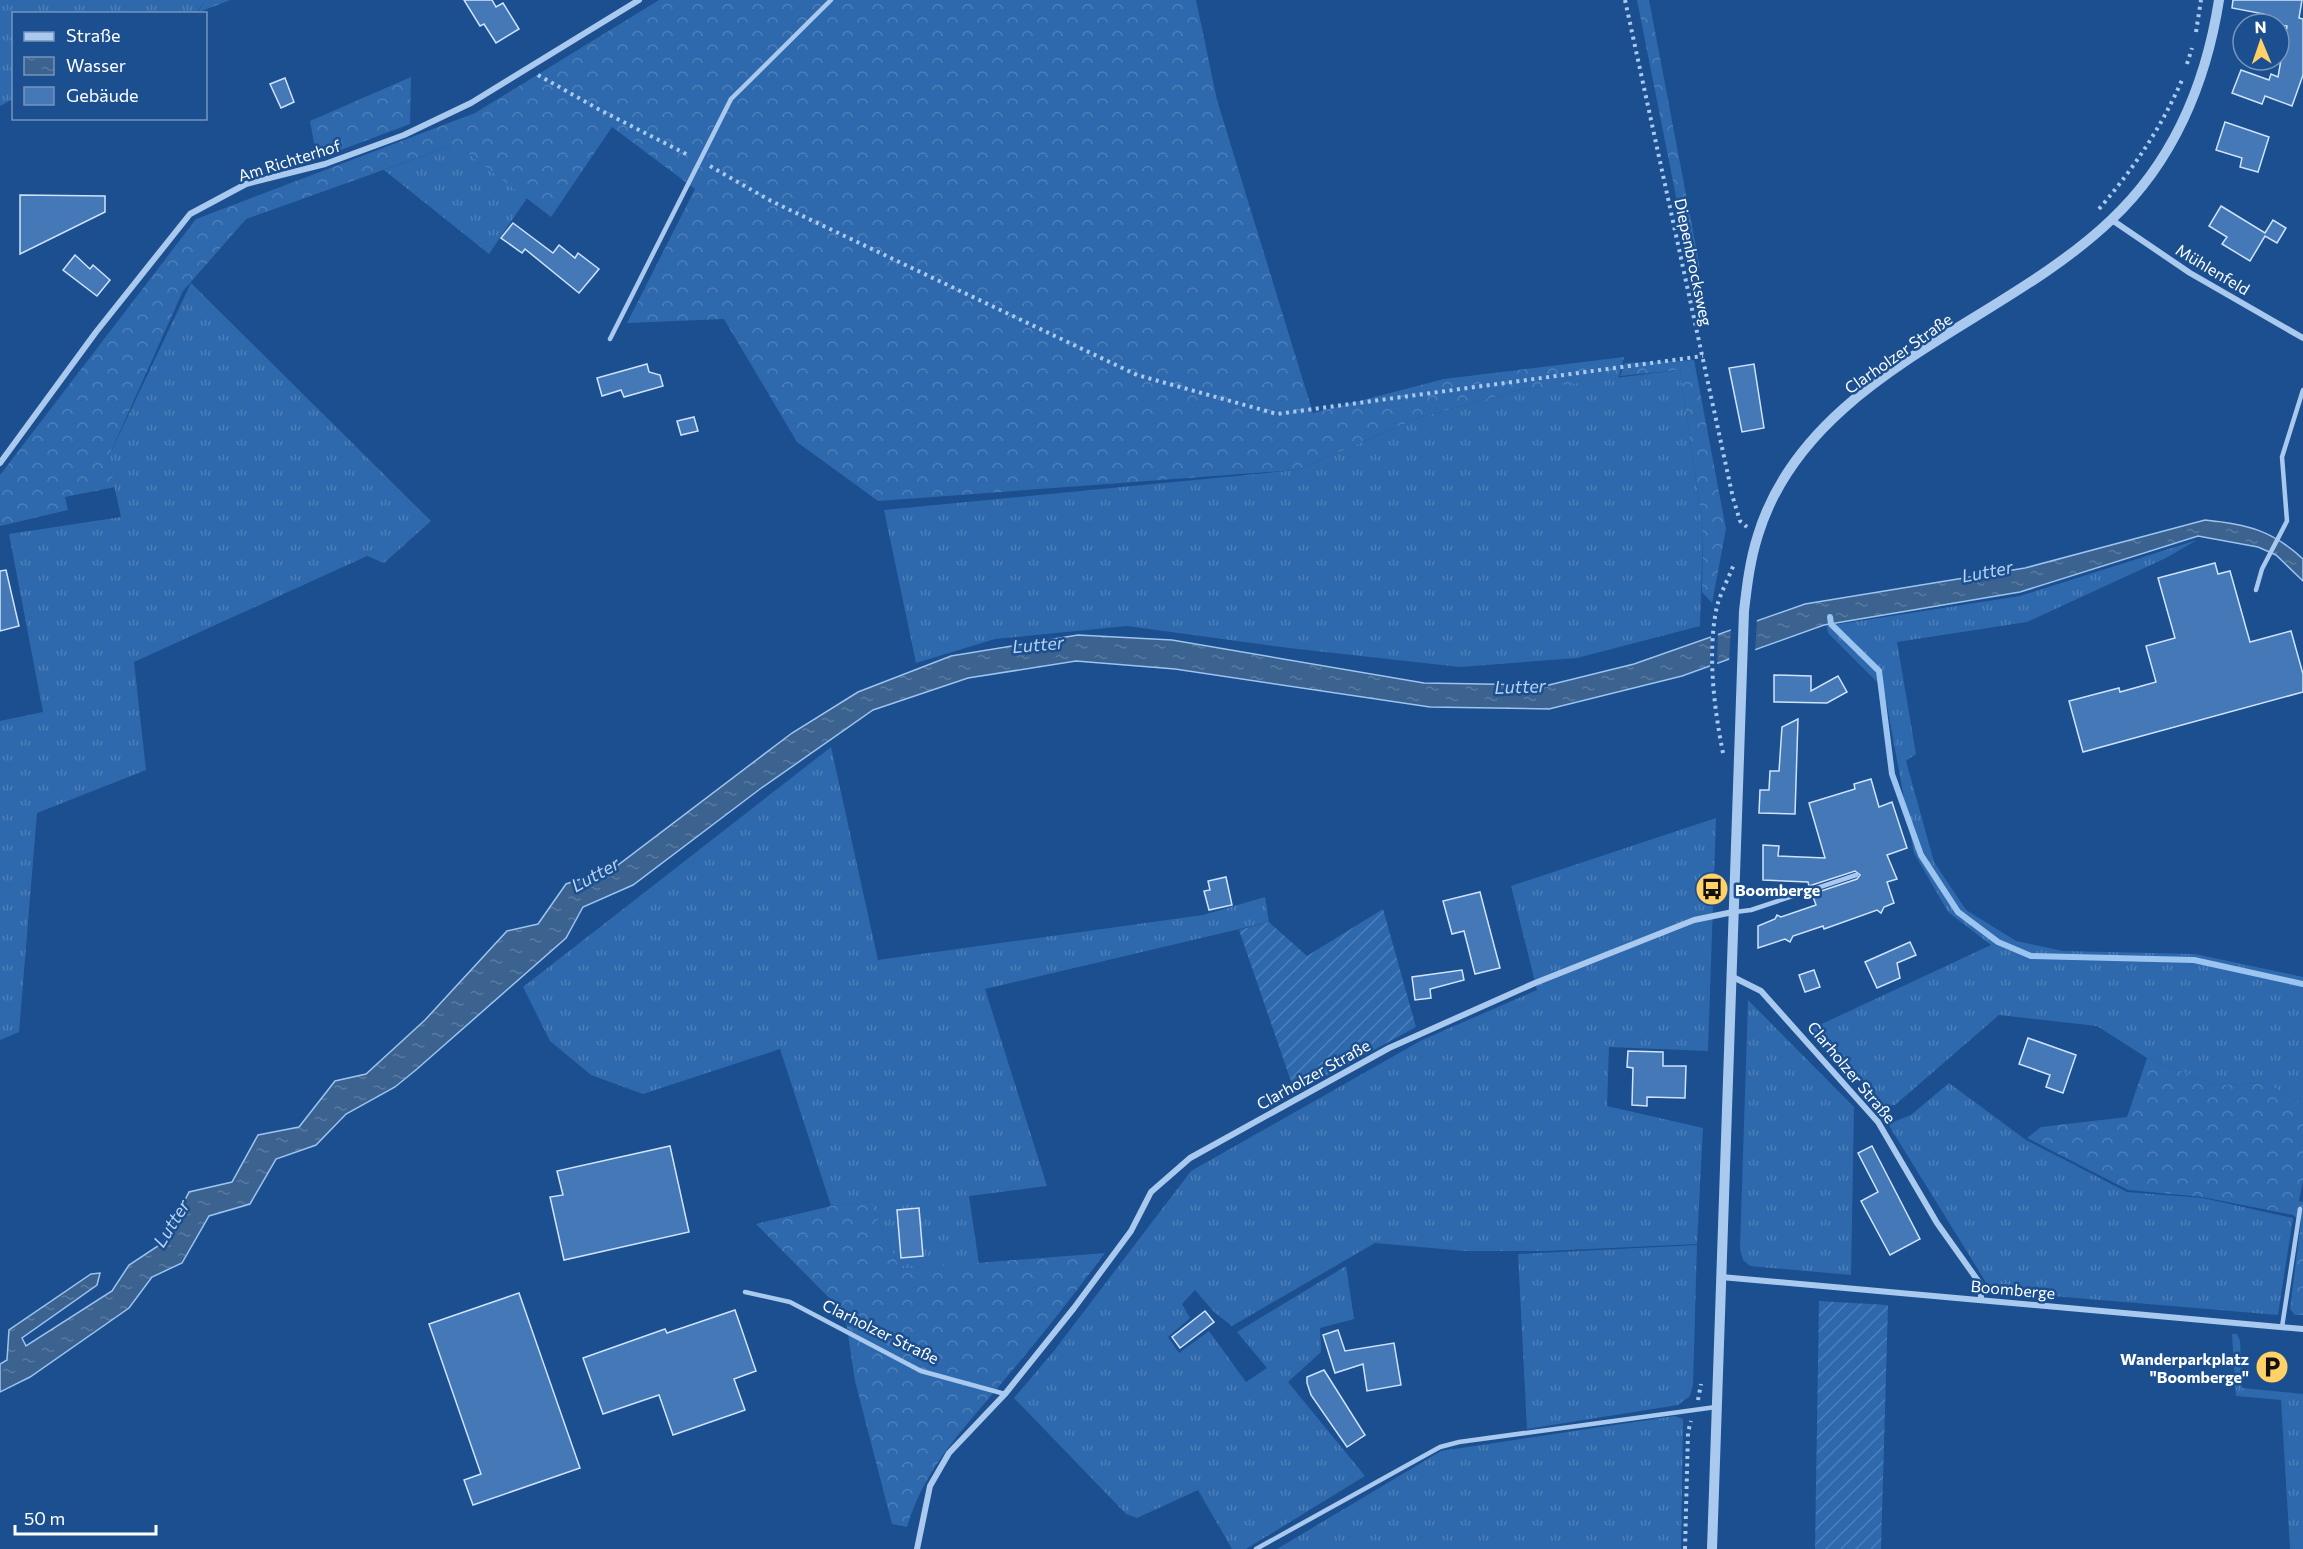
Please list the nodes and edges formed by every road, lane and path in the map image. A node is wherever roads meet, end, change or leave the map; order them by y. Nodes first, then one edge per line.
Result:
1 (639, 0) edge
2 (831, 0) edge
3 (1625, 0) edge
4 (2201, 0) edge
5 (2219, 0) edge
6 (2196, 35) dead end
7 (2193, 46) dead end
8 (2186, 67) dead end
9 (526, 69) junction
10 (2183, 77) dead end
11 (701, 161) junction
12 (2100, 208) dead end
13 (2112, 220) junction
14 (2303, 338) edge
15 (610, 339) dead end
16 (1703, 356) junction
17 (2303, 390) edge
18 (0, 464) edge
19 (1743, 535) dead end
20 (1737, 554) dead end
21 (2256, 590) dead end
22 (1723, 764) dead end
23 (1856, 875) dead end
24 (1733, 912) junction
25 (1731, 976) junction
26 (2300, 1209) dead end
27 (1721, 1277) junction
28 (745, 1293) dead end
29 (1981, 1299) junction
30 (2282, 1327) junction
31 (2303, 1329) edge
32 (1702, 1376) dead end
33 (1005, 1394) junction
34 (1717, 1407) junction
35 (1695, 1408) junction
36 (917, 1549) edge
37 (1256, 1549) edge
38 (1685, 1549) edge
39 (1712, 1549) edge

1 - 9 street, Am Richterhof
2 - 11 lane
3 - 16 path, Diepenbrocksweg
4 - 6 path
5 - 13 street, Clarholzer Straße
7 - 8 path
9 - 11 path
9 - 18 street, Am Richterhof
10 - 12 path
11 - 15 lane
11 - 16 path
13 - 14 street, Mühlenfeld
13 - 24 street, Clarholzer Straße
16 - 19 path, Diepenbrocksweg
17 - 21 lane
20 - 22 path
23 - 24 lane
24 - 25 street, Clarholzer Straße
24 - 33 street, Clarholzer Straße
25 - 27 street, Clarholzer Straße
25 - 29 street, Clarholzer Straße
26 - 30 lane
27 - 29 street, Boomberge
27 - 34 street, Clarholzer Straße
28 - 33 lane, Clarholzer Straße
29 - 30 street, Boomberge
30 - 31 street, Boomberge
32 - 35 path
33 - 36 street, Clarholzer Straße
34 - 35 lane
34 - 39 street, Clarholzer Straße
35 - 37 lane
35 - 38 path

